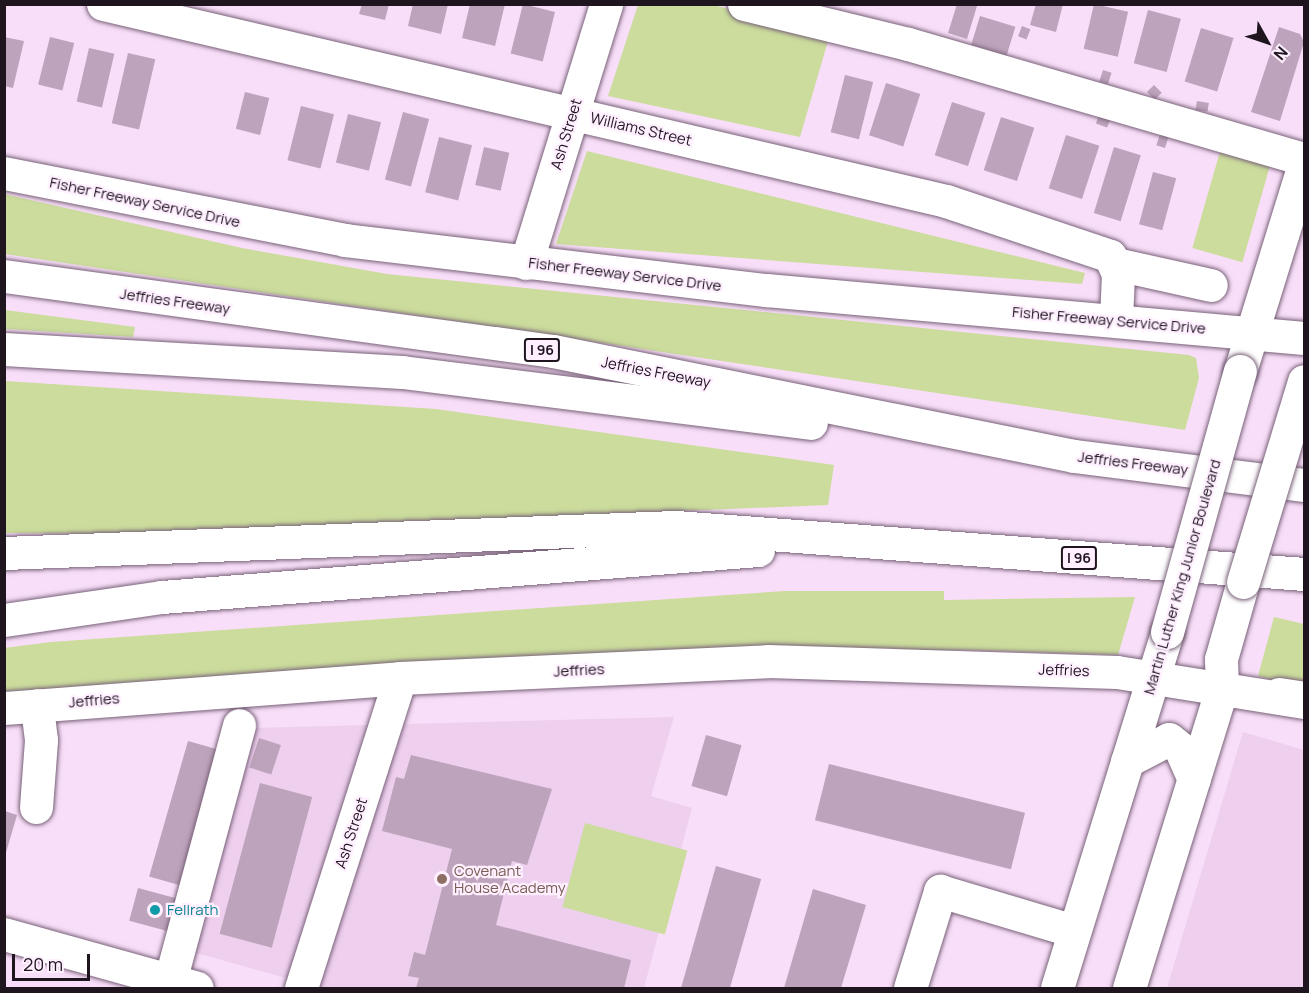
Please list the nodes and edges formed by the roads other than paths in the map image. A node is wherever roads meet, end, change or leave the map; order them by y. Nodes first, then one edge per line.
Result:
1 (103, 4) edge
2 (606, 4) edge
3 (744, 4) edge
4 (573, 113) junction
5 (1305, 159) edge
6 (1305, 164) edge
7 (4, 173) edge
8 (1286, 224) junction
9 (1305, 254) edge
10 (526, 263) junction
11 (1116, 264) junction
12 (4, 276) edge
13 (1211, 285) dead end
14 (1116, 320) junction
15 (1252, 333) junction
16 (1305, 338) edge
17 (4, 349) edge
18 (1305, 381) edge
19 (1074, 456) junction
20 (1305, 485) edge
21 (853, 542) junction
22 (4, 553) edge
23 (1305, 574) edge
24 (4, 620) edge
25 (1221, 674) junction
26 (1154, 675) junction
27 (400, 678) junction
28 (1296, 698) edge
29 (38, 705) junction
30 (4, 708) edge
31 (239, 725) dead end
32 (1127, 761) junction
33 (1194, 778) junction
34 (36, 807) dead end
35 (1074, 932) junction
36 (4, 934) edge
37 (184, 985) edge
38 (301, 988) edge
39 (910, 988) edge
40 (1057, 988) edge
41 (1129, 988) edge

1 - 4 main road, Williams Street
2 - 4 main road, Ash Street
3 - 5 main road
4 - 10 main road, Ash Street
4 - 11 main road, Williams Street
6 - 8 main road, Martin Luther King Junior Boulevard
7 - 10 main road, Fisher Freeway Service Drive
8 - 9 main road
8 - 15 main road, Martin Luther King Junior Boulevard
10 - 14 main road, Fisher Freeway Service Drive
11 - 13 main road
11 - 14 main road
12 - 19 main road, Jeffries Freeway / I 96
14 - 15 main road, Fisher Freeway Service Drive
15 - 16 main road
15 - 26 main road, Martin Luther King Junior Boulevard, bridge
17 - 19 main road
18 - 25 main road, bridge
19 - 20 main road, Jeffries Freeway / I 96
21 - 22 main road, I 96
21 - 23 main road, I 96
21 - 24 main road
25 - 26 main road, Jeffries
25 - 28 main road, Jeffries
25 - 33 main road
26 - 27 main road, Jeffries
26 - 32 main road, Martin Luther King Junior Boulevard
27 - 29 main road, Jeffries
27 - 38 main road, Ash Street
29 - 30 main road, Jeffries
29 - 34 main road
31 - 37 main road
32 - 33 main road
32 - 35 main road, Martin Luther King Junior Boulevard
33 - 41 main road
35 - 39 main road
35 - 40 main road, Martin Luther King Junior Boulevard
36 - 37 main road

